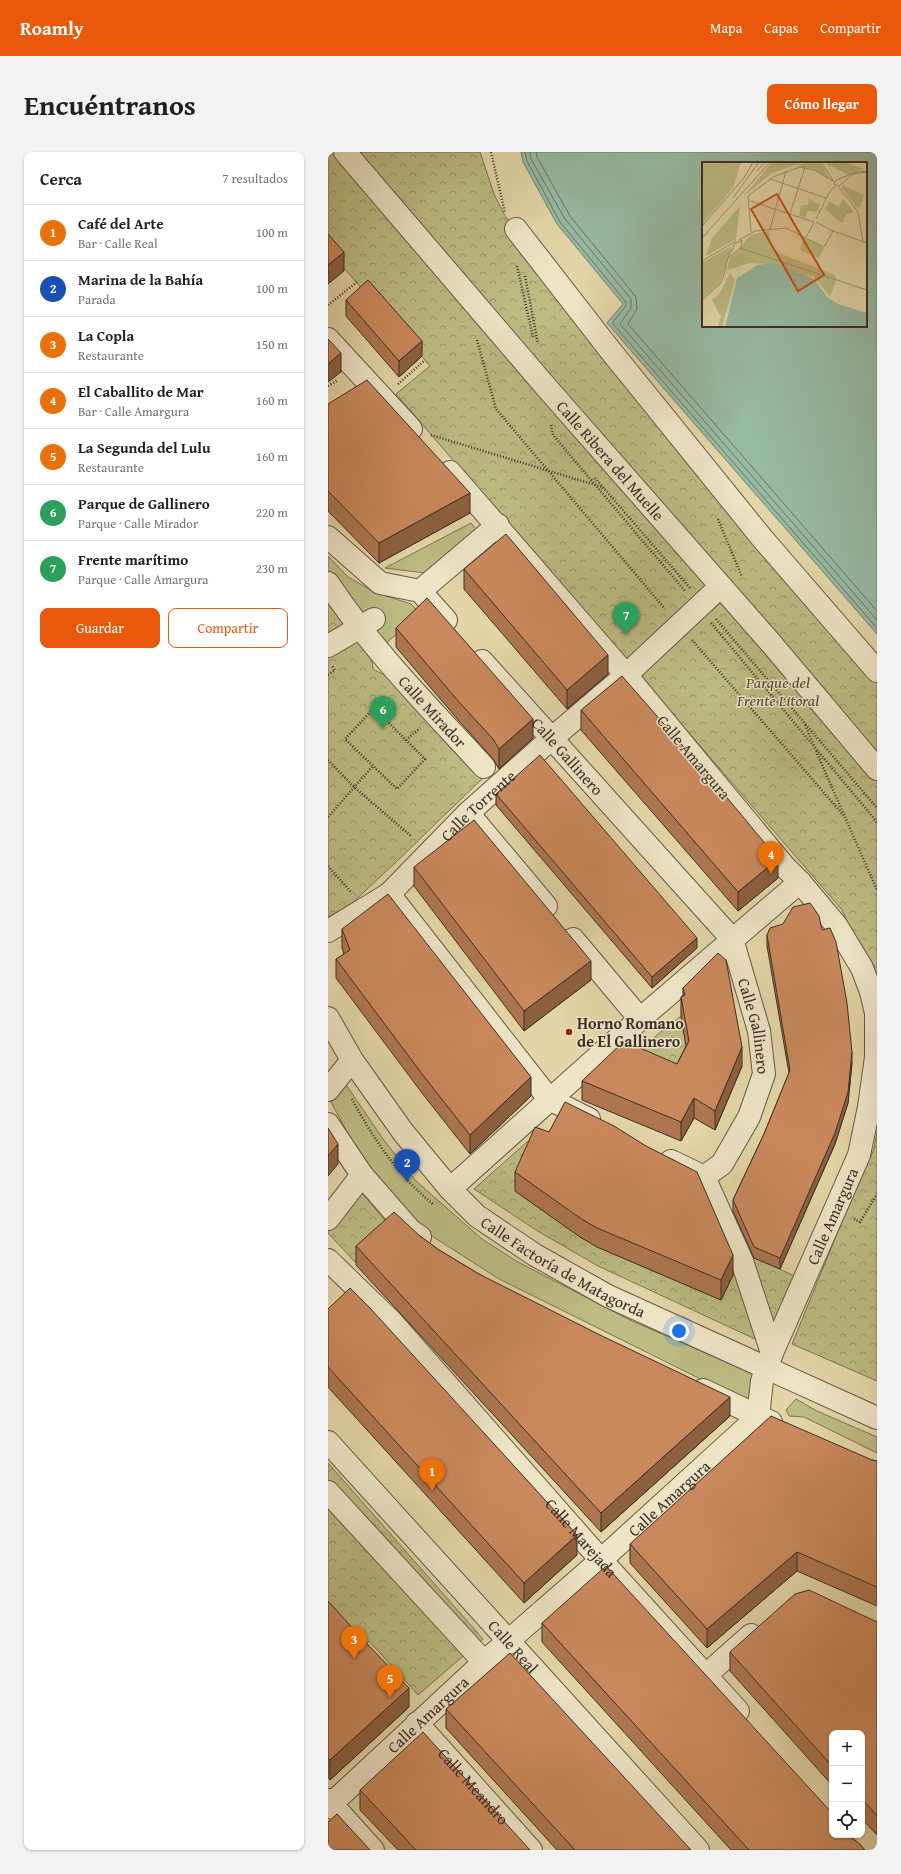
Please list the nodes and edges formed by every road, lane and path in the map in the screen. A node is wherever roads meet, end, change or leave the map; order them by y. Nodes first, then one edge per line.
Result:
1 (345, 152) edge
2 (516, 229) dead end
3 (357, 282) dead end
4 (328, 305) edge
5 (472, 334) dead end
6 (328, 339) edge
7 (425, 360) dead end
8 (383, 398) junction
9 (424, 444) junction
10 (546, 469) junction
11 (604, 488) dead end
12 (498, 525) junction
13 (328, 537) edge
14 (328, 583) edge
15 (721, 586) junction
16 (420, 591) junction
17 (373, 608) junction
18 (679, 625) junction
19 (328, 646) edge
20 (877, 671) edge
21 (626, 675) junction
22 (551, 739) junction
23 (328, 760) edge
24 (372, 767) junction
25 (484, 767) dead end
26 (877, 769) edge
27 (354, 787) junction
28 (468, 813) junction
29 (328, 817) edge
30 (845, 817) dead end
31 (410, 836) dead end
32 (328, 866) edge
33 (800, 882) junction
34 (389, 894) junction
35 (353, 895) dead end
36 (328, 931) edge
37 (732, 939) junction
38 (328, 1018) edge
39 (640, 1019) junction
40 (352, 1060) junction
41 (328, 1090) edge
42 (549, 1099) junction
43 (328, 1124) edge
44 (606, 1128) edge
45 (655, 1152) edge
46 (362, 1176) junction
47 (704, 1177) junction
48 (450, 1189) junction
49 (328, 1219) edge
50 (437, 1250) edge
51 (328, 1260) edge
52 (769, 1361) junction
53 (688, 1383) edge
54 (758, 1417) junction
55 (877, 1418) edge
56 (786, 1429) edge
57 (328, 1442) edge
58 (328, 1492) edge
59 (601, 1560) junction
60 (765, 1623) edge
61 (508, 1640) junction
62 (484, 1662) junction
63 (706, 1675) junction
64 (417, 1723) junction
65 (753, 1728) edge
66 (329, 1804) edge
67 (372, 1850) edge
68 (531, 1850) edge
69 (698, 1850) edge

1 - 15 street, Calle Ribera del Muelle
2 - 20 street
3 - 4 path
5 - 10 path
6 - 8 street, Calle Amargura
7 - 8 path
8 - 9 street, Calle Amargura
9 - 10 path
9 - 12 street, Calle Amargura
10 - 11 path
10 - 18 path
12 - 16 street
12 - 21 street, Calle Amargura
13 - 17 street
14 - 17 street
15 - 18 street, Calle Torrente
15 - 26 street, Calle Ribera del Muelle
16 - 17 street
16 - 22 street, Calle Gallinero
17 - 19 street
17 - 25 street, Calle Mirador
18 - 21 street, Calle Torrente
18 - 30 path
21 - 22 street, Calle Torrente
21 - 33 street, Calle Amargura
22 - 28 street, Calle Torrente
22 - 37 street, Calle Gallinero
23 - 27 path
24 - 24 path
24 - 27 path
27 - 29 path
27 - 31 path
28 - 34 street, Calle Torrente
28 - 39 street
32 - 35 path
33 - 37 street
33 - 52 street, Calle Amargura
34 - 36 street, Calle Torrente
34 - 42 street
37 - 39 street
37 - 47 street, Calle Gallinero
38 - 40 street, Calle Factoría de Matagorda
39 - 42 street
40 - 41 street
40 - 48 street, Calle Factoría de Matagorda
42 - 44 street
42 - 48 street
43 - 46 street
45 - 47 street
46 - 49 street
46 - 50 street
47 - 52 street
48 - 52 street, Calle Factoría de Matagorda
51 - 59 street, Calle Marejada
52 - 54 street, Calle Amargura
52 - 55 street, Calle Factoría de Matagorda
53 - 54 street
54 - 56 street
54 - 59 street, Calle Amargura
57 - 61 street, Calle Real
58 - 62 street
59 - 61 street, Calle Amargura
59 - 63 street, Calle Marejada
60 - 63 street
61 - 62 street, Calle Amargura
61 - 69 street, Calle Real
62 - 64 street, Calle Amargura
63 - 65 street, Calle Marejada
64 - 66 street, Calle Amargura
64 - 68 street, Calle Meandro
66 - 67 street

